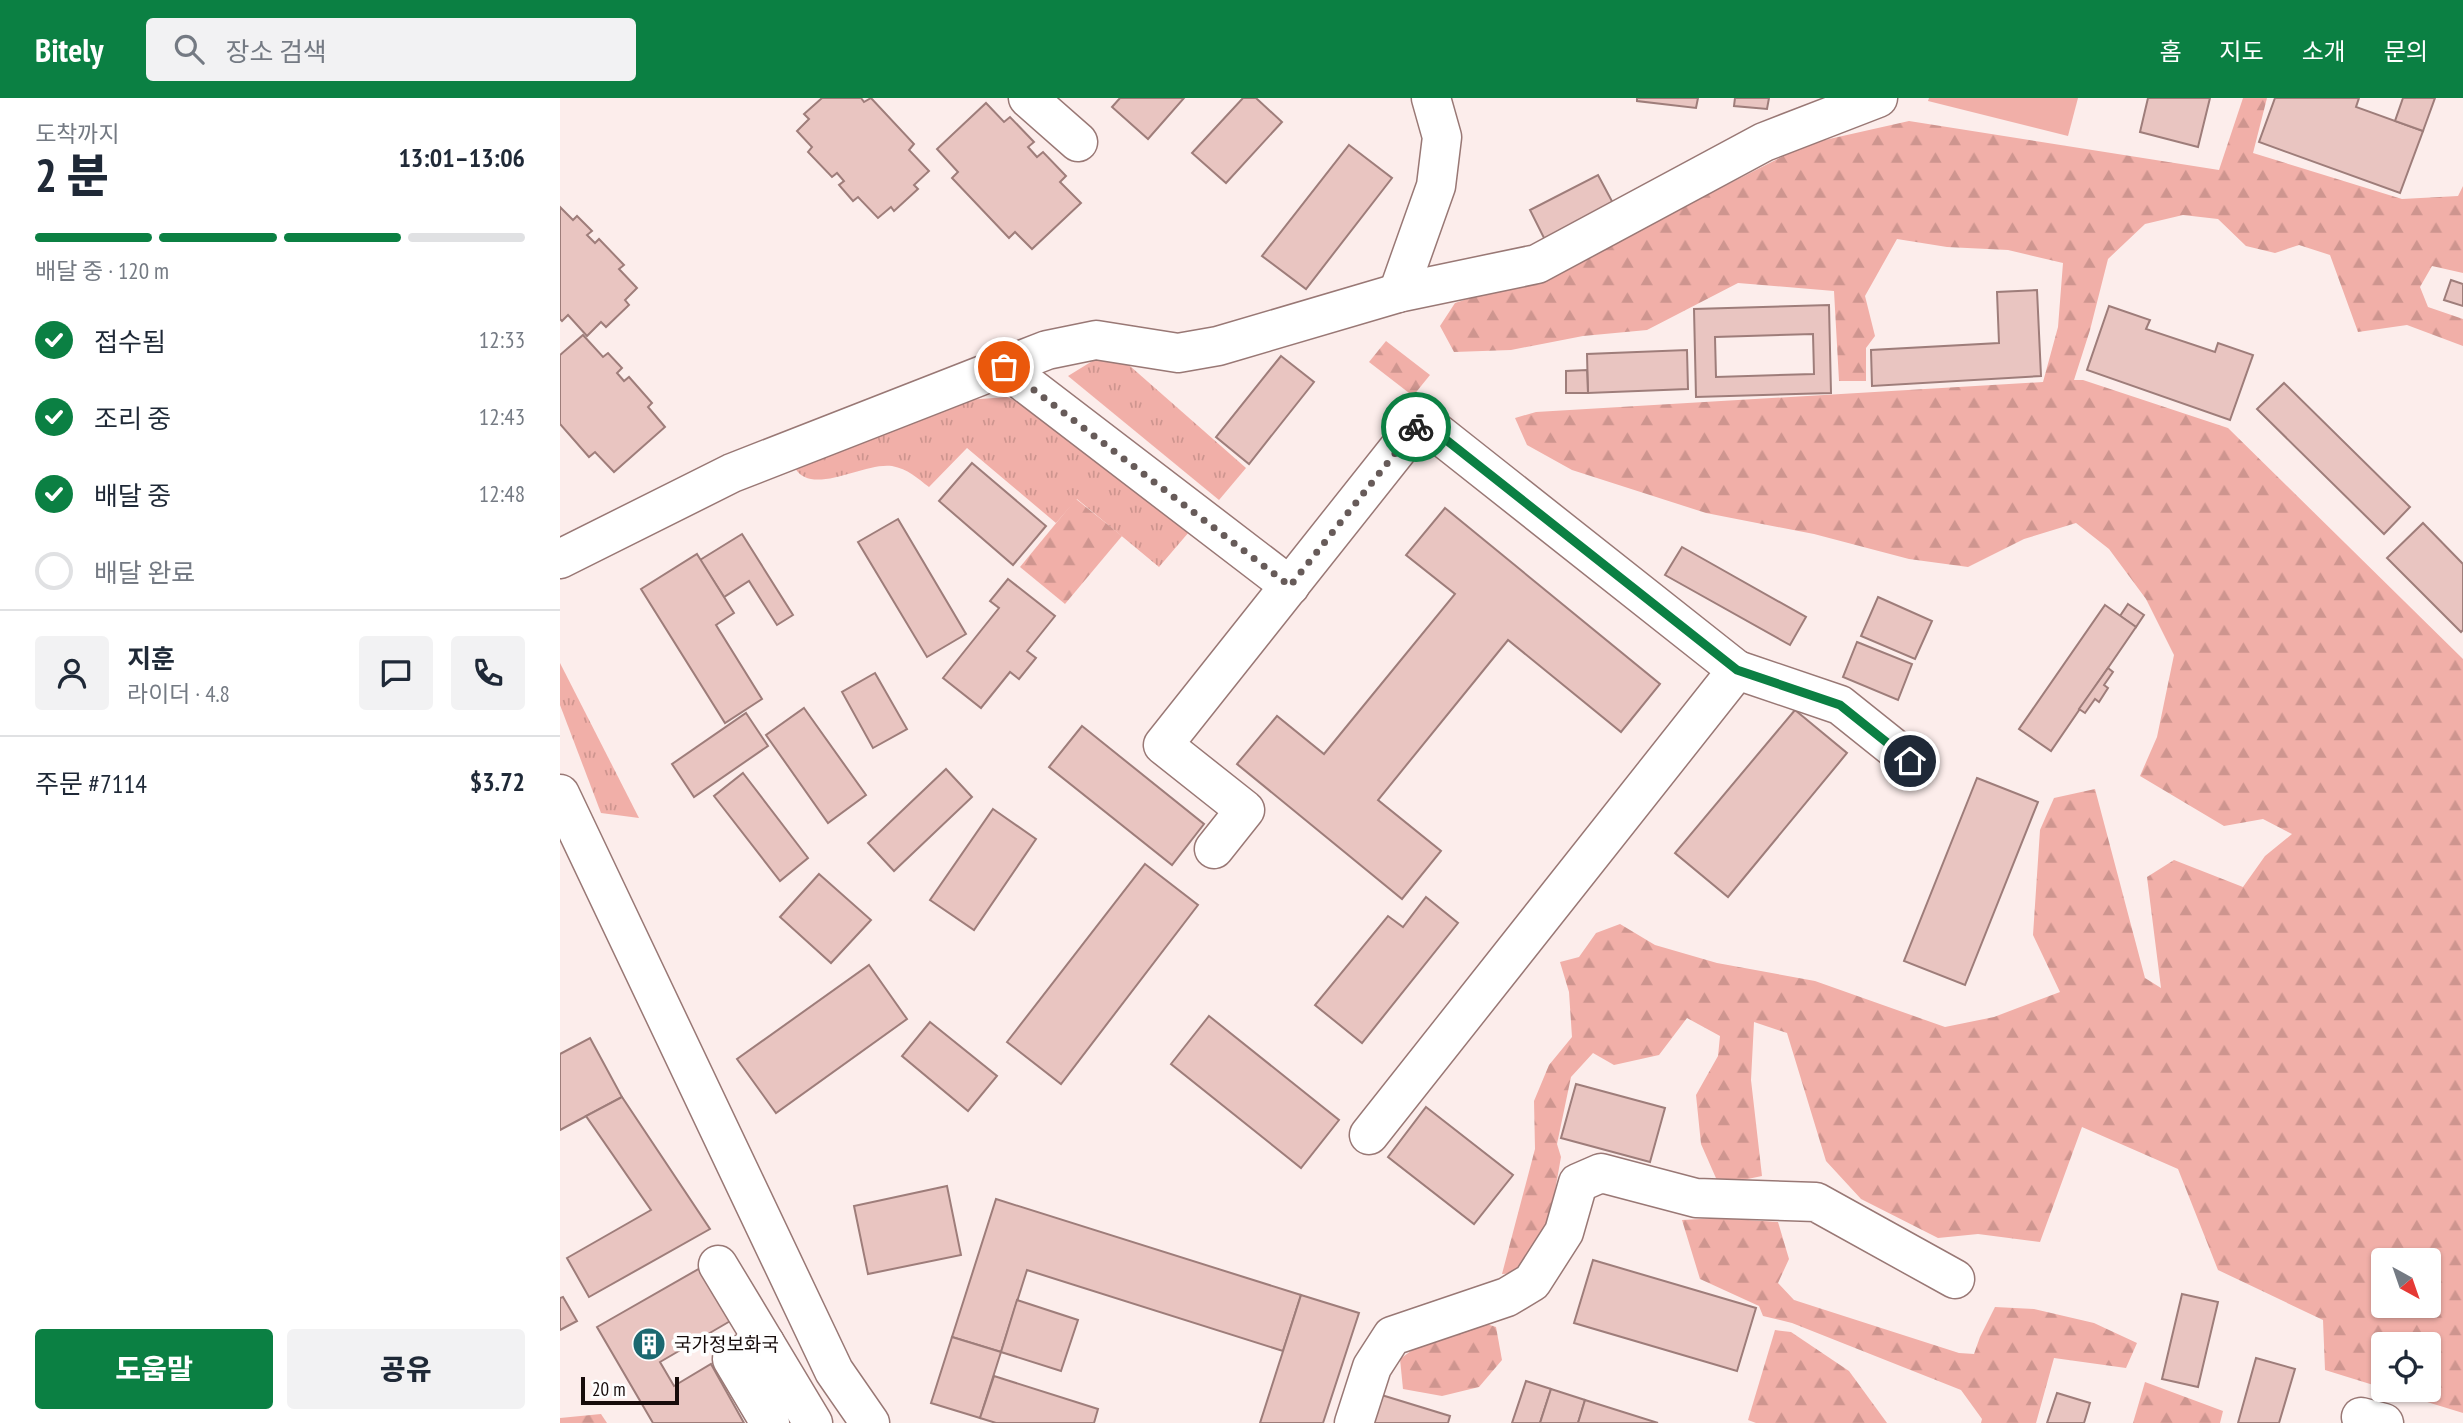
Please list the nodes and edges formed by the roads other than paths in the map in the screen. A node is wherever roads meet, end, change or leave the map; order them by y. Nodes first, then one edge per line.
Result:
1 (1028, 98) edge
2 (1431, 98) edge
3 (1878, 98) edge
4 (1078, 142) dead end
5 (1398, 293) junction
6 (1004, 367) junction
7 (560, 559) edge
8 (1290, 586) junction
9 (1737, 670) junction
10 (1910, 761) dead end
11 (560, 794) edge
12 (1214, 849) dead end
13 (1369, 1135) dead end
14 (718, 1265) dead end
15 (1955, 1279) dead end
16 (765, 1343) junction
17 (770, 1423) edge
18 (813, 1423) edge
19 (870, 1423) edge
20 (1354, 1423) edge

1 - 4 street
2 - 5 street
3 - 5 street
5 - 6 street
6 - 7 street
6 - 8 street
8 - 9 street
8 - 12 street
9 - 10 street
9 - 13 street
11 - 19 street
14 - 16 street
15 - 20 street
16 - 17 street
16 - 18 street

